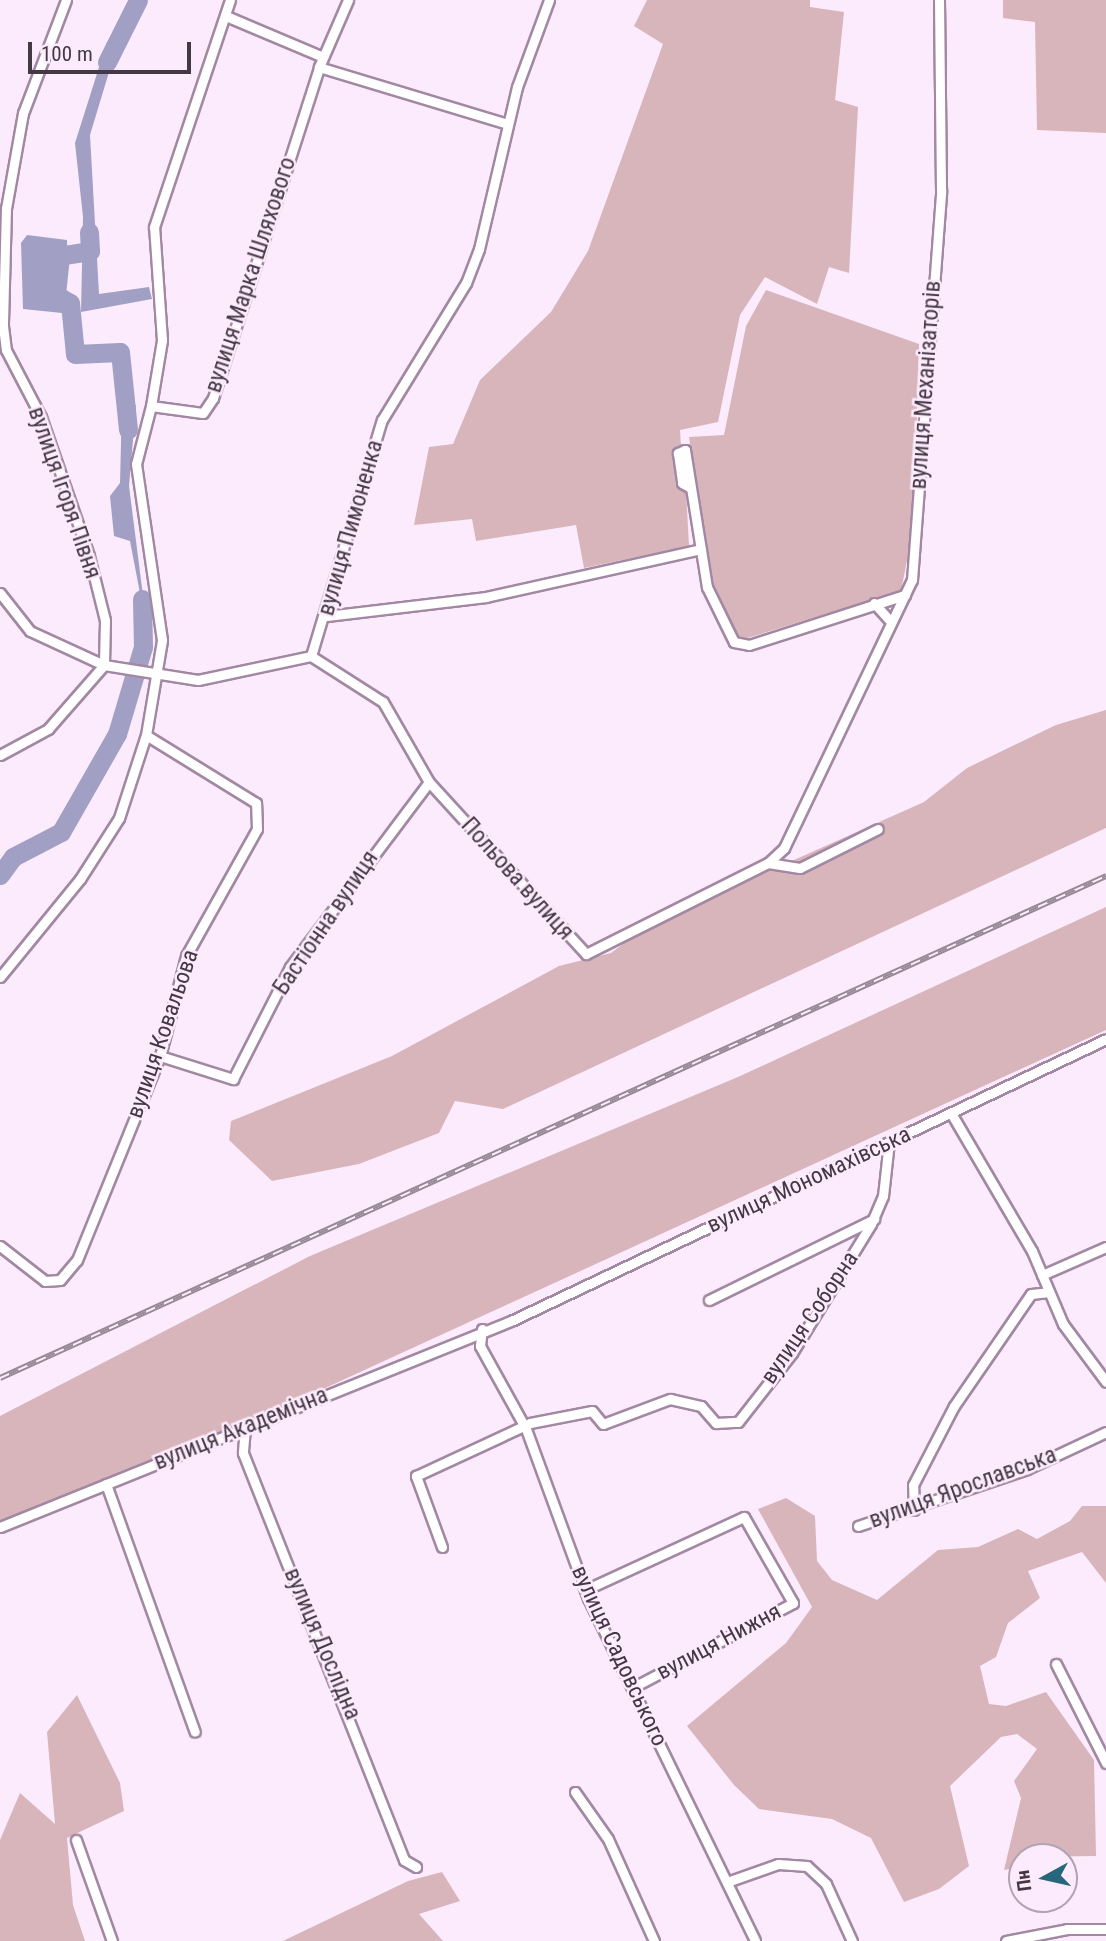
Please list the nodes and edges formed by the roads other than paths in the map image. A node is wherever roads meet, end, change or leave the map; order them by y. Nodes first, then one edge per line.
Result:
1 (66, 0) edge
2 (230, 0) edge
3 (348, 0) edge
4 (549, 0) edge
5 (939, 0) edge
6 (226, 16) junction
7 (323, 57) junction
8 (319, 67) junction
9 (508, 124) junction
10 (151, 406) junction
11 (691, 488) dead end
12 (701, 549) junction
13 (0, 593) edge
14 (905, 595) junction
15 (874, 603) junction
16 (327, 616) junction
17 (891, 622) junction
18 (311, 656) junction
19 (104, 664) junction
20 (157, 675) junction
21 (146, 735) junction
22 (829, 751) joint
23 (0, 755) edge
24 (429, 782) junction
25 (878, 829) dead end
26 (768, 863) junction
27 (0, 976) edge
28 (1106, 1039) edge
29 (160, 1056) junction
30 (951, 1113) junction
31 (889, 1142) junction
32 (874, 1219) junction
33 (0, 1246) edge
34 (1106, 1247) edge
35 (1042, 1275) junction
36 (1049, 1292) junction
37 (709, 1300) dead end
38 (482, 1329) junction
39 (454, 1341) junction
40 (483, 1352) junction
41 (1106, 1382) edge
42 (245, 1428) junction
43 (526, 1429) junction
44 (1106, 1432) edge
45 (226, 1435) junction
46 (242, 1447) junction
47 (106, 1484) junction
48 (914, 1510) junction
49 (858, 1526) dead end
50 (0, 1527) edge
51 (442, 1547) dead end
52 (585, 1590) junction
53 (1056, 1664) dead end
54 (632, 1688) junction
55 (195, 1732) dead end
56 (1106, 1763) edge
57 (575, 1792) dead end
58 (76, 1840) dead end
59 (416, 1867) dead end
60 (727, 1882) junction
61 (1106, 1929) edge
62 (112, 1941) edge
63 (654, 1941) edge
64 (755, 1941) edge
65 (852, 1941) edge
66 (1006, 1941) edge

1 - 19 street, вулиця Ігоря Півня
2 - 6 street
3 - 7 street, вулиця Марка Шляхового
4 - 9 street, вулиця Пимоненка
5 - 14 street, вулиця Механізаторів
6 - 7 street
6 - 10 street
7 - 8 street, вулиця Марка Шляхового
8 - 9 street
8 - 10 street, вулиця Марка Шляхового
9 - 16 street, вулиця Пимоненка
10 - 20 street
11 - 12 street
12 - 15 street
12 - 16 street
13 - 19 street
14 - 15 street
14 - 17 street, вулиця Механізаторів
15 - 17 street
16 - 18 street, вулиця Пимоненка
17 - 22 street, вулиця Механізаторів
18 - 20 street
18 - 24 street, Польова вулиця
19 - 20 street
19 - 23 street
20 - 21 street
21 - 27 street
21 - 29 street, вулиця Ковальова
22 - 26 street, Польова вулиця
24 - 26 street, Польова вулиця
24 - 29 street, Бастіонна вулиця
25 - 26 street
28 - 30 street, вулиця Мономахівська
29 - 33 street, вулиця Ковальова
30 - 31 street, вулиця Мономахівська
30 - 35 street
31 - 32 street, вулиця Соборна
31 - 38 street, вулиця Мономахівська
32 - 37 street
32 - 43 street, вулиця Соборна
34 - 35 street
35 - 36 street
36 - 41 street
36 - 48 street
38 - 39 street, вулиця Академічна
38 - 40 street, вулиця Садовського
39 - 40 street
39 - 42 street, вулиця Академічна
40 - 43 street, вулиця Садовського
42 - 45 street, вулиця Академічна
42 - 46 street
43 - 51 street
43 - 52 street, вулиця Садовського
44 - 48 street, вулиця Ярославська
45 - 46 street
45 - 47 street, вулиця Академічна
46 - 59 street, вулиця Дослідна
47 - 50 street, вулиця Академічна
47 - 55 street
48 - 49 street, вулиця Ярославська
52 - 54 street, вулиця Садовського
52 - 54 street, вулиця Нижня
53 - 56 street
54 - 60 street, вулиця Садовського
57 - 63 street
58 - 62 street
60 - 64 street, вулиця Садовського
60 - 65 street
61 - 66 street

